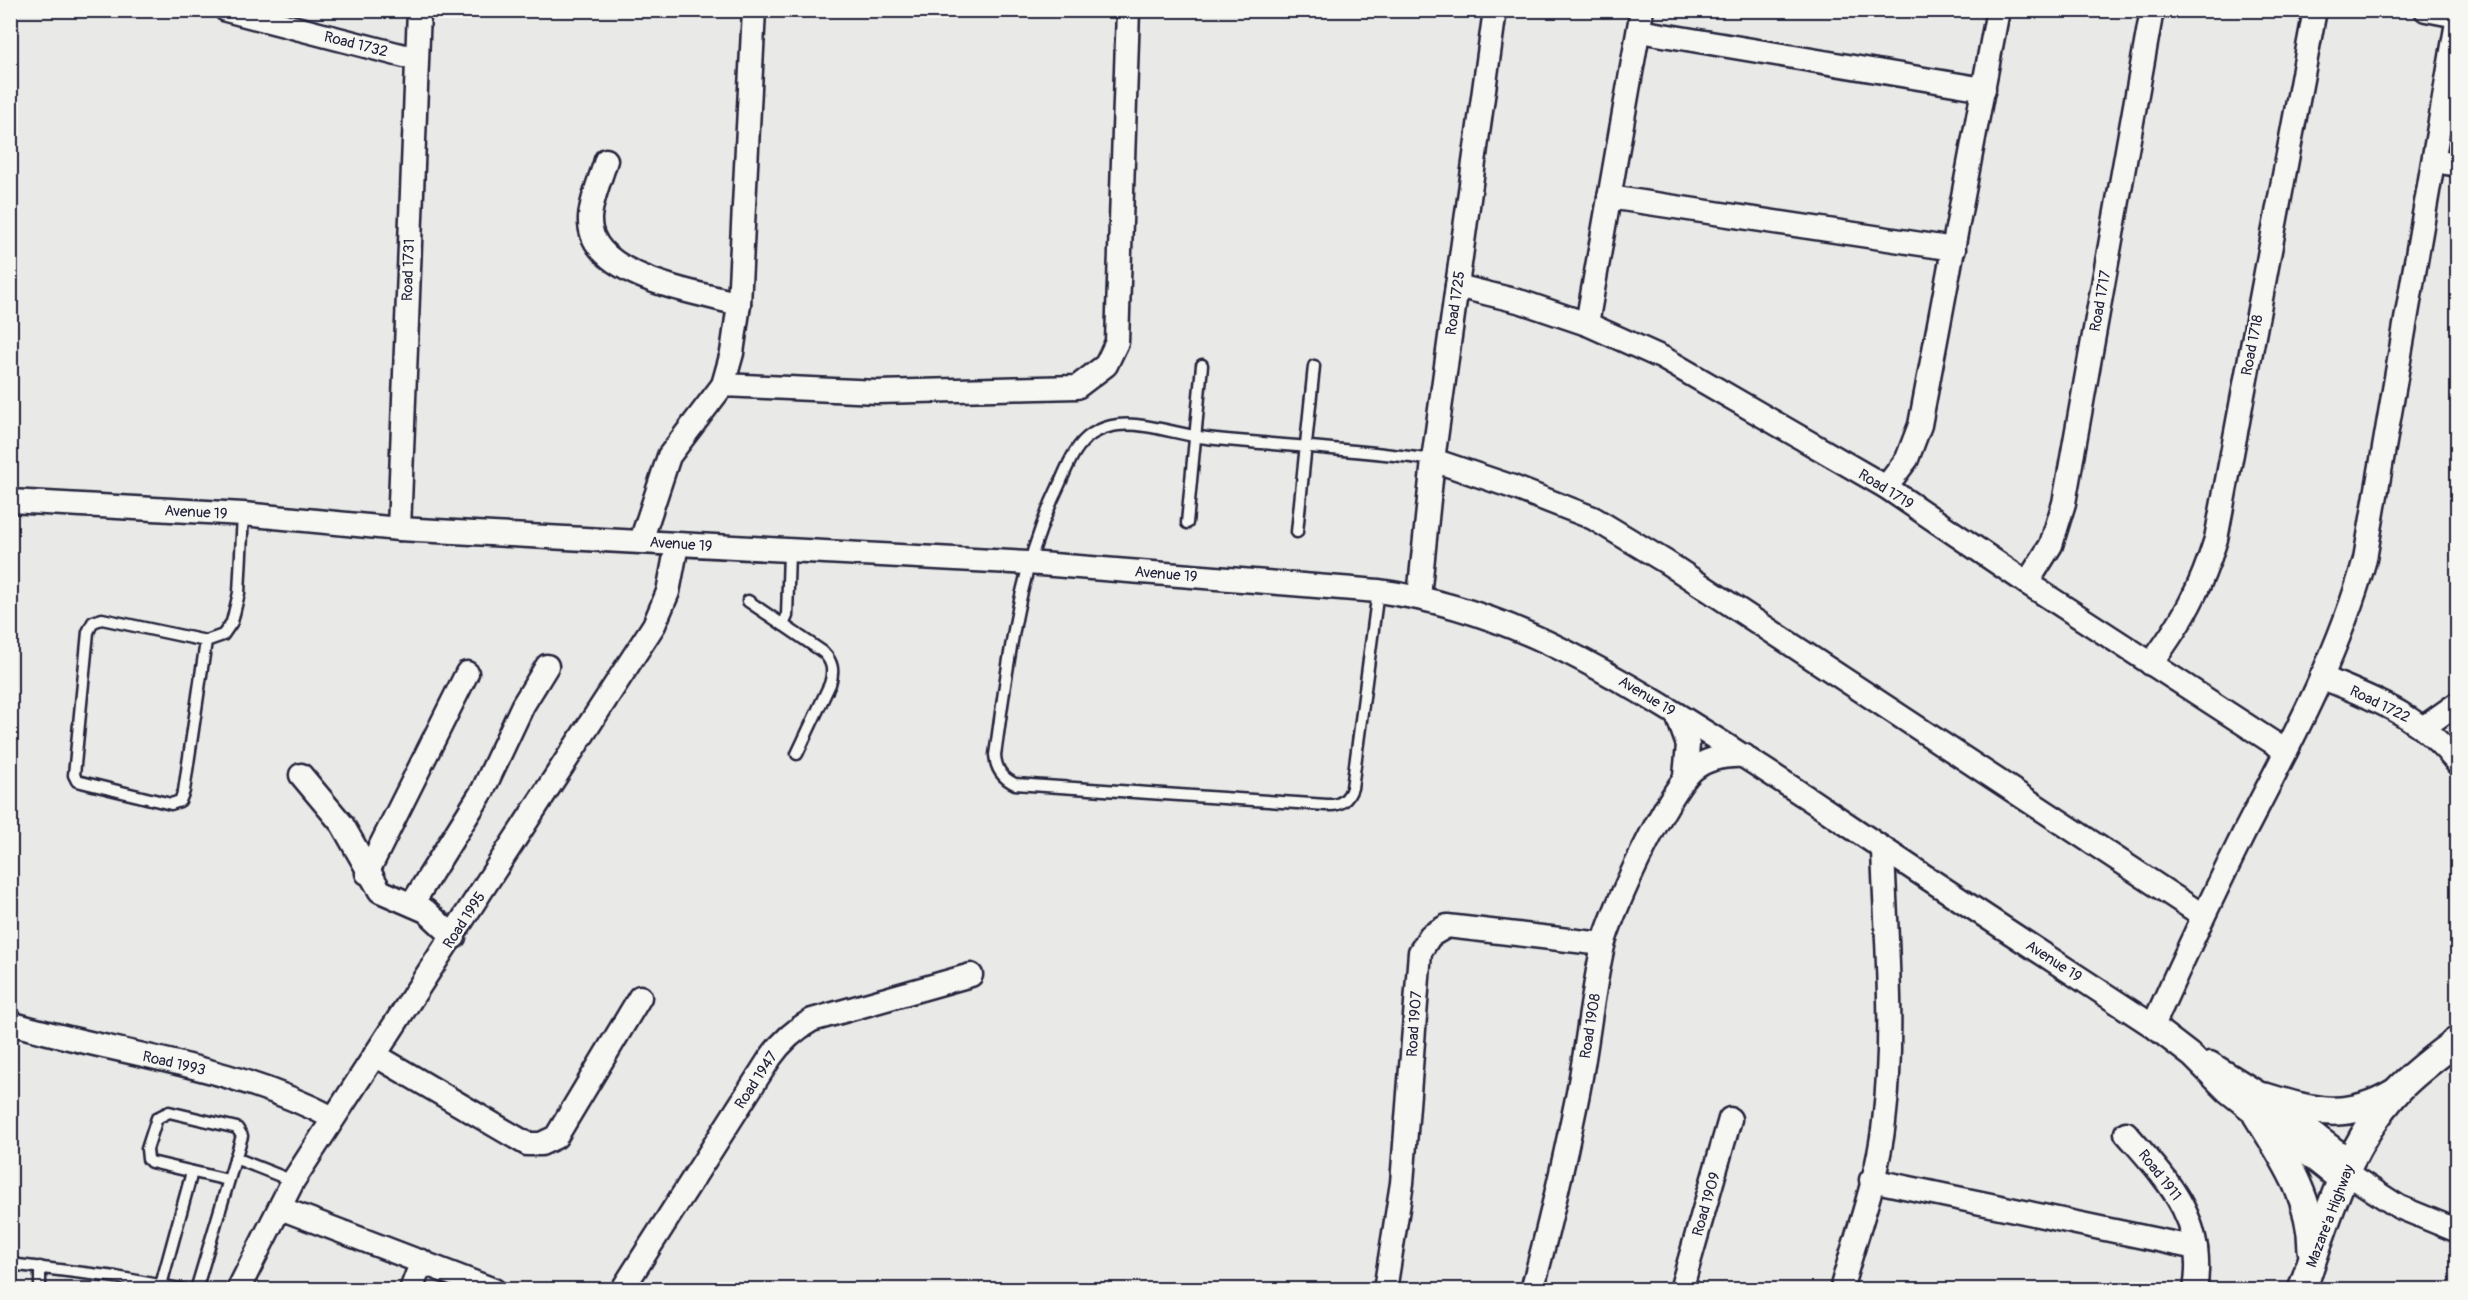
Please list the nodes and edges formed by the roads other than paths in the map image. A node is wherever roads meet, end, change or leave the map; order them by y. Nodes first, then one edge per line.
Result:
1 (226, 10) edge
2 (418, 10) edge
3 (754, 10) edge
4 (1128, 10) edge
5 (1495, 10) edge
6 (1998, 10) edge
7 (2152, 10) edge
8 (2314, 10) edge
9 (2426, 10) edge
10 (2457, 15) edge
11 (1640, 21) edge
12 (416, 59) junction
13 (1984, 89) junction
14 (606, 159) dead end
15 (2434, 161) junction
16 (2457, 165) edge
17 (1609, 197) junction
18 (1954, 249) junction
19 (1457, 286) junction
20 (739, 304) junction
21 (1587, 324) junction
22 (1202, 365) dead end
23 (1314, 366) dead end
24 (723, 385) junction
25 (1195, 437) junction
26 (1305, 447) junction
27 (1433, 460) junction
28 (1886, 487) junction
29 (10, 501) edge
30 (243, 514) junction
31 (1187, 523) dead end
32 (399, 529) junction
33 (1297, 532) dead end
34 (641, 542) junction
35 (677, 544) junction
36 (789, 552) junction
37 (1028, 563) junction
38 (2027, 584) junction
39 (1378, 591) junction
40 (1419, 597) junction
41 (748, 602) dead end
42 (783, 625) junction
43 (206, 641) junction
44 (2151, 664) junction
45 (547, 666) dead end
46 (467, 673) dead end
47 (2321, 677) junction
48 (2457, 703) edge
49 (1677, 715) junction
50 (2424, 728) junction
51 (2286, 751) junction
52 (797, 754) dead end
53 (1745, 756) junction
54 (2457, 764) edge
55 (302, 774) dead end
56 (1685, 776) junction
57 (1883, 849) junction
58 (368, 873) junction
59 (412, 904) junction
60 (2202, 915) junction
61 (454, 937) junction
62 (1603, 944) junction
63 (971, 975) dead end
64 (640, 997) dead end
65 (10, 1023) edge
66 (2153, 1026) junction
67 (2457, 1040) edge
68 (375, 1054) junction
69 (2398, 1090) junction
70 (2261, 1106) junction
71 (333, 1118) junction
72 (1730, 1119) dead end
73 (2126, 1133) dead end
74 (235, 1158) junction
75 (2345, 1171) junction
76 (192, 1172) junction
77 (228, 1180) junction
78 (1871, 1180) junction
79 (293, 1181) junction
80 (280, 1208) junction
81 (2457, 1231) edge
82 (2196, 1248) junction
83 (2312, 1261) junction
84 (422, 1262) junction
85 (10, 1264) edge
86 (40, 1267) junction
87 (161, 1285) junction
88 (40, 1290) edge
89 (186, 1290) edge
90 (196, 1290) edge
91 (238, 1290) edge
92 (411, 1290) edge
93 (494, 1290) edge
94 (622, 1290) edge
95 (1385, 1290) edge
96 (1532, 1290) edge
97 (1681, 1290) edge
98 (1840, 1290) edge
99 (2195, 1290) edge
100 (2302, 1290) edge

1 - 12 street, Road 1732
2 - 12 street, Road 1731
3 - 20 street
4 - 24 street
5 - 19 street, Road 1725
6 - 13 street
7 - 38 street, Road 1717
8 - 44 street, Road 1718
9 - 10 street
10 - 15 street
11 - 13 street
11 - 17 street
12 - 32 street, Road 1731
13 - 18 street
14 - 20 street
15 - 16 street
15 - 47 street
17 - 18 street
17 - 21 street
18 - 28 street
19 - 21 street, Road 1719
19 - 27 street, Road 1725
20 - 24 street
21 - 28 street, Road 1719
22 - 25 lane
23 - 26 lane
24 - 34 street
25 - 26 lane
25 - 31 lane
25 - 37 lane
26 - 27 lane
26 - 33 lane
27 - 40 street, Road 1725
27 - 60 street
28 - 38 street, Road 1719
29 - 30 street, Avenue 19
30 - 32 street, Avenue 19
30 - 43 lane
32 - 34 street, Avenue 19
34 - 35 street, Avenue 19
35 - 36 street, Avenue 19
35 - 61 street, Road 1995
36 - 37 street, Avenue 19
36 - 42 lane
37 - 39 street, Avenue 19
37 - 39 lane
38 - 44 street, Road 1719
39 - 40 street, Avenue 19
40 - 49 street, Avenue 19
41 - 42 lane
42 - 52 lane
43 - 43 lane
44 - 51 street, Road 1719
45 - 59 street
46 - 58 street
47 - 50 street, Road 1722
47 - 51 street
48 - 50 street
49 - 53 street, Avenue 19
49 - 56 street, Road 1908
50 - 54 street, Road 1722
51 - 60 street
53 - 56 street, Road 1908
53 - 57 street, Avenue 19
55 - 58 street
56 - 62 street, Road 1908
57 - 66 street, Avenue 19
57 - 78 street
58 - 59 street
59 - 61 street
60 - 66 street
61 - 68 street, Road 1995
62 - 95 street, Road 1907
62 - 96 street, Road 1908
63 - 94 street, Road 1947
64 - 68 street
65 - 71 street, Road 1993
66 - 70 street, Avenue 19
67 - 69 street, Mazare'a Highway
68 - 71 street, Road 1995
69 - 70 street
69 - 75 street, Mazare'a Highway
70 - 75 street, Avenue 19
70 - 83 street
71 - 79 street, Road 1995
72 - 97 street, Road 1909
73 - 82 street, Road 1911
74 - 76 lane
74 - 77 lane
74 - 79 lane
75 - 81 street, Avenue 19
75 - 83 street, Mazare'a Highway
76 - 77 lane
76 - 87 lane
77 - 90 lane
78 - 82 street
78 - 98 street
79 - 80 street, Road 1995
80 - 84 street
80 - 91 street, Road 1995
82 - 99 street, Road 1911
83 - 100 street, Mazare'a Highway
84 - 92 street
84 - 93 street
85 - 86 lane
86 - 87 lane
86 - 88 lane
87 - 89 lane

